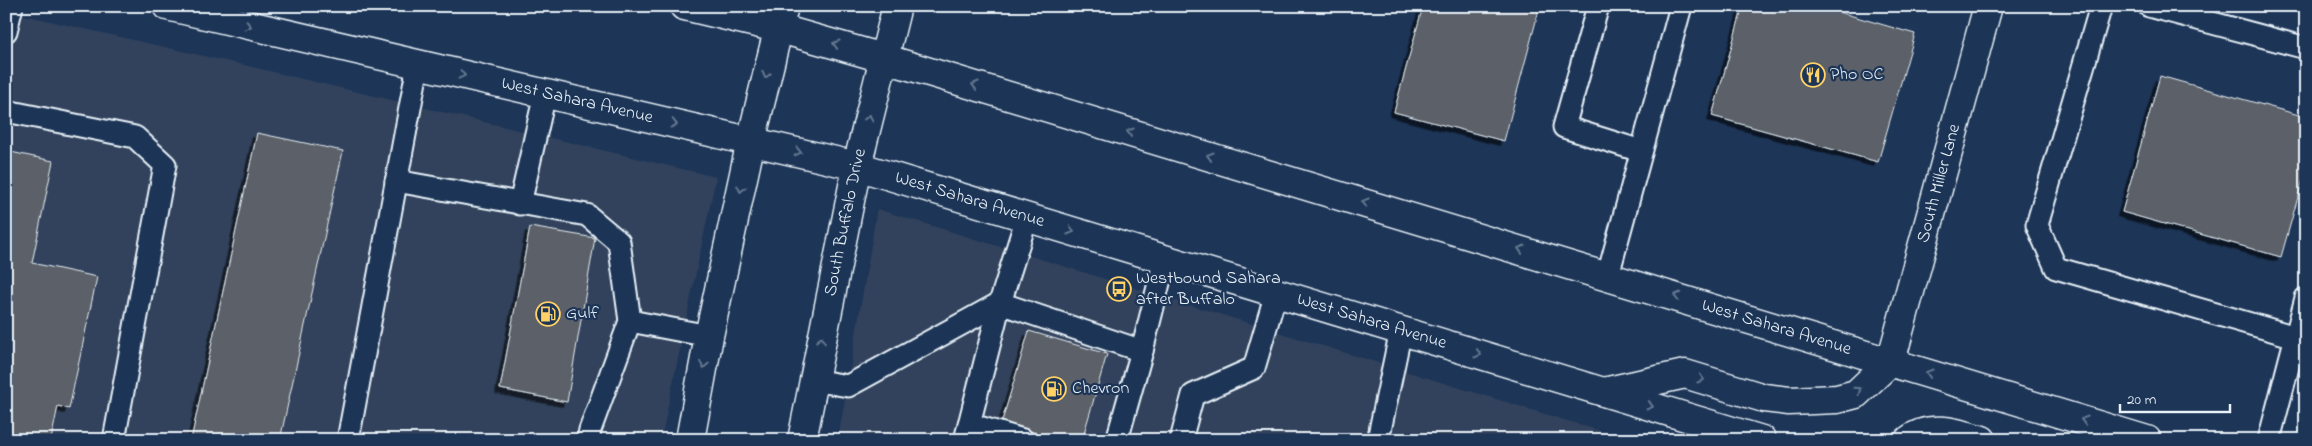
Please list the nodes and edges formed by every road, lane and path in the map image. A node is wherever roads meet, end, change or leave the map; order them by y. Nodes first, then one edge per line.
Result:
1 (12, 6) edge
2 (167, 6) edge
3 (684, 6) edge
4 (897, 6) edge
5 (1598, 6) edge
6 (1681, 6) edge
7 (1988, 6) edge
8 (2101, 6) edge
9 (2149, 6) edge
10 (781, 17) edge
11 (6, 31) edge
12 (2306, 48) edge
13 (883, 58) junction
14 (418, 65) junction
15 (544, 94) junction
16 (6, 111) edge
17 (751, 141) junction
18 (1641, 151) junction
19 (857, 166) junction
20 (396, 181) junction
21 (520, 204) junction
22 (1027, 217) junction
23 (1165, 259) junction
24 (1608, 275) junction
25 (1276, 293) junction
26 (2306, 298) edge
27 (1000, 303) junction
28 (630, 321) junction
29 (1401, 330) junction
30 (709, 336) junction
31 (2301, 339) edge
32 (1142, 352) junction
33 (1891, 361) junction
34 (813, 380) junction
35 (1603, 392) junction
36 (967, 432) edge
37 (114, 440) edge
38 (348, 440) edge
39 (588, 440) edge
40 (690, 440) edge
41 (802, 440) edge
42 (1023, 440) edge
43 (1117, 440) edge
44 (1181, 440) edge
45 (1378, 440) edge
46 (1762, 440) edge
47 (1909, 440) edge
48 (1982, 440) edge
49 (2147, 440) edge
50 (2269, 440) edge

1 - 11 lane
2 -> 14 main road, West Sahara Avenue
3 - 10 main road, West Sahara Avenue
4 - 13 main road, South Buffalo Drive
5 - 18 lane
6 - 18 lane
7 - 33 main road, South Miller Lane
8 - 31 lane
9 - 12 lane
13 -> 10 main road, West Sahara Avenue
10 -> 17 main road
19 -> 13 main road, South Buffalo Drive
24 -> 13 main road, West Sahara Avenue
14 -> 15 main road, West Sahara Avenue
14 - 20 lane
15 -> 17 main road, West Sahara Avenue
15 - 21 lane
16 - 37 lane
17 -> 19 main road, West Sahara Avenue
17 -> 30 main road
18 - 24 lane
19 - 22 main road, West Sahara Avenue
34 -> 19 main road, South Buffalo Drive
20 - 21 lane
20 - 38 lane
21 - 28 lane
22 -> 23 main road, West Sahara Avenue
22 - 27 lane
23 - 25 main road, West Sahara Avenue
23 - 32 lane
33 -> 24 main road, West Sahara Avenue
25 - 29 main road, West Sahara Avenue
25 - 44 lane
26 - 31 lane
27 - 32 lane
27 - 34 lane
27 - 36 lane
28 - 30 lane
28 - 39 lane
29 -> 35 main road, West Sahara Avenue
29 - 45 lane
30 -> 40 main road
31 - 50 lane
32 - 43 lane
35 -> 33 main road
49 -> 33 main road, West Sahara Avenue
34 - 41 main road, South Buffalo Drive
35 -> 46 main road, West Sahara Avenue
36 - 42 lane
47 - 48 main road

